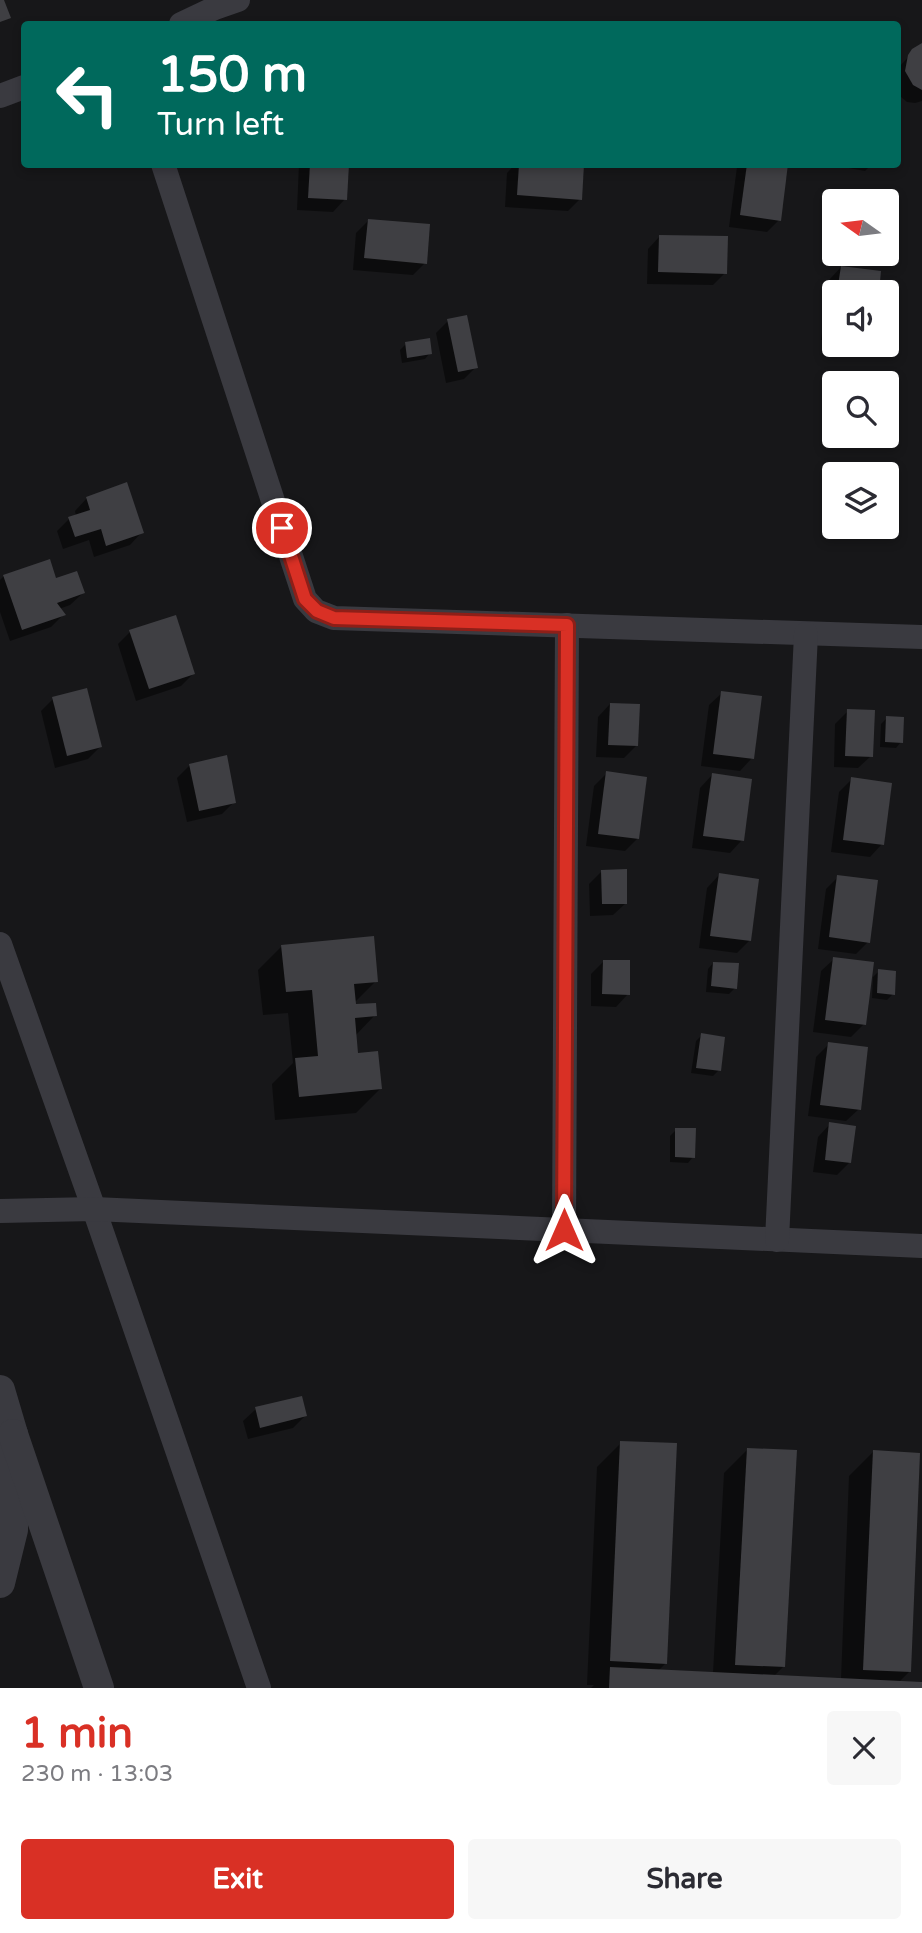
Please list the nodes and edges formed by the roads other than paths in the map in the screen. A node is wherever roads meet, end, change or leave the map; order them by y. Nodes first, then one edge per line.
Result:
1 (222, 3) edge
2 (187, 21) edge
3 (21, 88) edge
4 (0, 96) edge
5 (164, 168) edge
6 (567, 625) junction
7 (806, 634) junction
8 (922, 638) edge
9 (0, 944) edge
10 (94, 1209) junction
11 (0, 1211) edge
12 (564, 1230) junction
13 (777, 1240) junction
14 (922, 1246) edge
15 (0, 1390) edge
16 (13, 1434) junction
17 (0, 1583) edge
18 (99, 1688) edge
19 (259, 1688) edge

1 - 2 street
3 - 4 street
5 - 6 street
6 - 7 street
6 - 12 street
7 - 8 street
7 - 13 street
9 - 10 street
10 - 11 street
10 - 12 street
10 - 19 street
12 - 13 street
13 - 14 street
15 - 16 street
16 - 17 street
16 - 18 street

